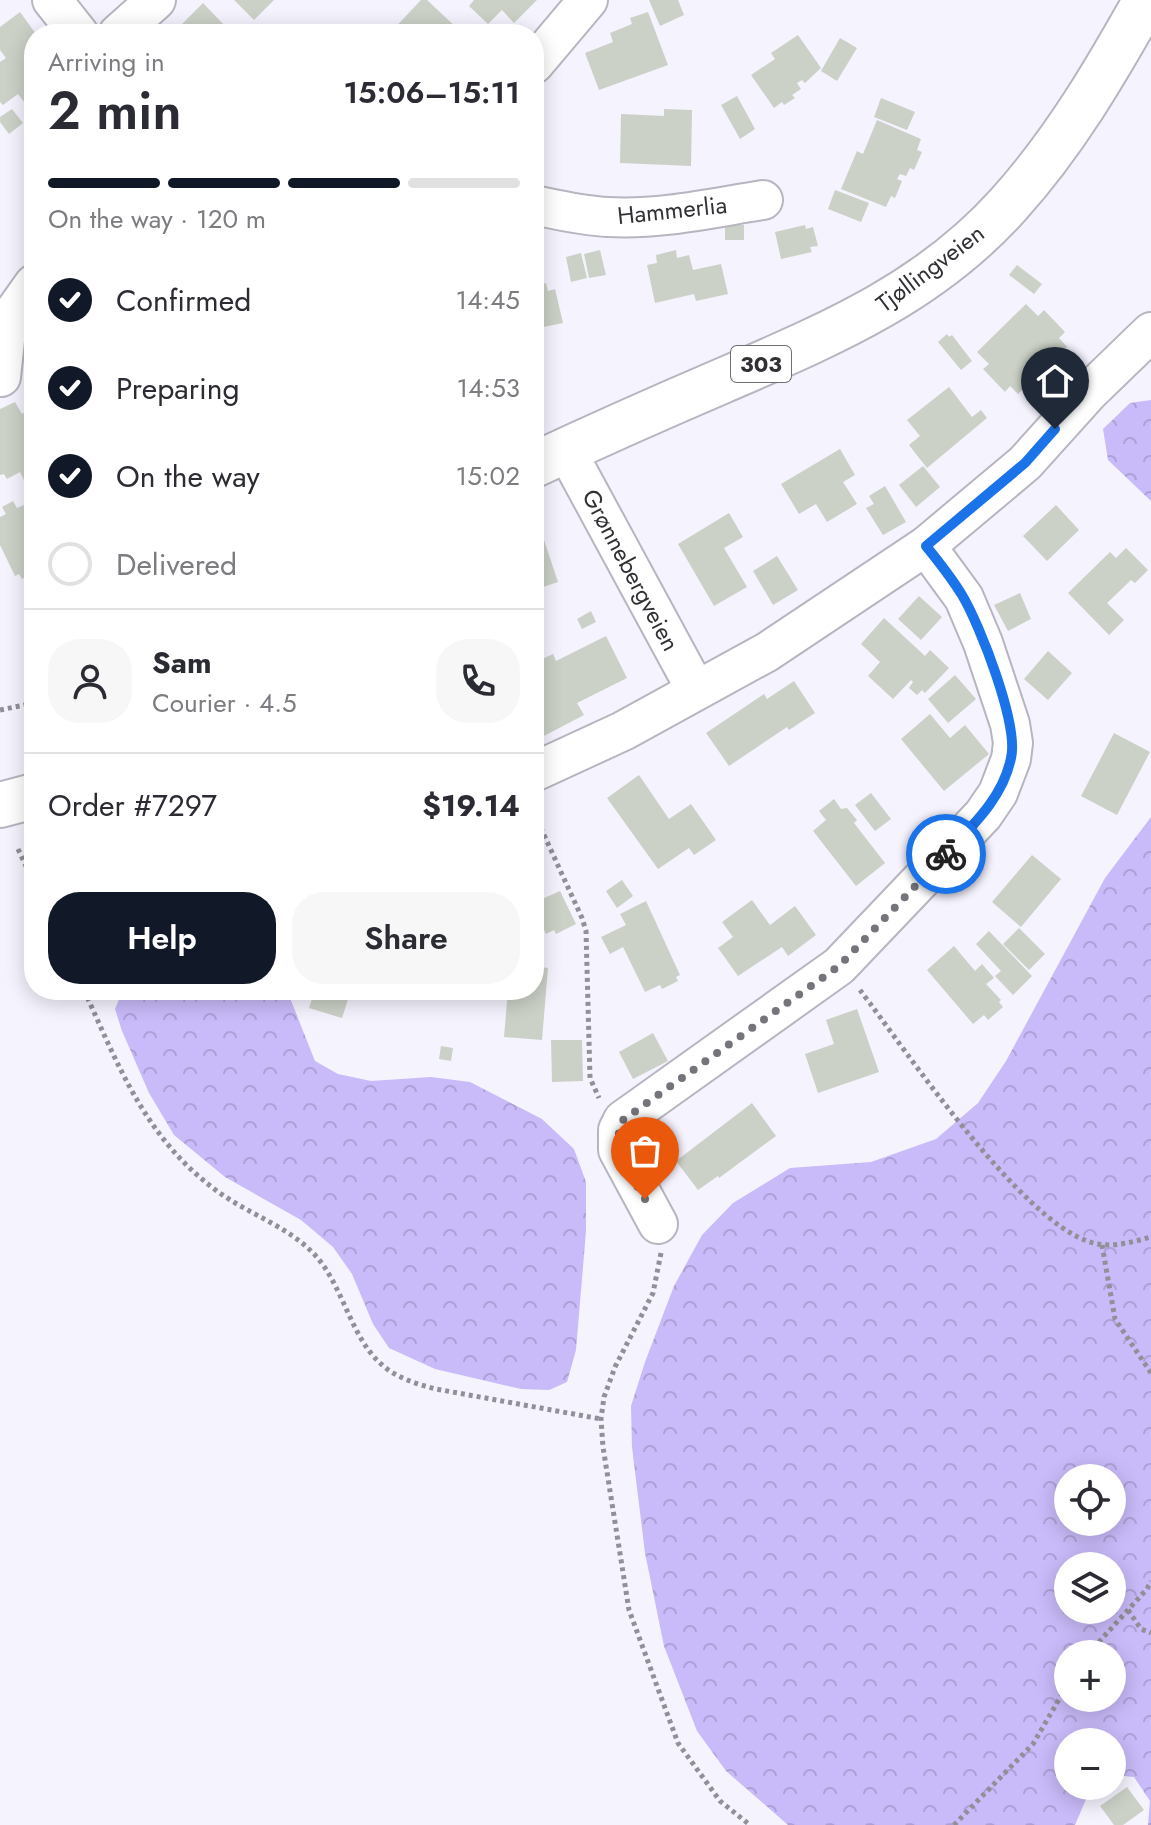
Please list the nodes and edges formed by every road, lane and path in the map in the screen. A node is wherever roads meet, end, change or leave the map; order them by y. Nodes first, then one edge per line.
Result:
1 (52, 0) edge
2 (156, 0) edge
3 (588, 0) edge
4 (1146, 0) edge
5 (71, 24) edge
6 (129, 24) edge
7 (544, 52) edge
8 (763, 200) dead end
9 (544, 207) edge
10 (24, 298) edge
11 (1151, 332) edge
12 (1, 377) edge
13 (550, 458) edge
14 (926, 546) junction
15 (696, 690) junction
16 (24, 705) edge
17 (0, 710) edge
18 (544, 767) edge
19 (24, 799) edge
20 (0, 805) edge
21 (544, 835) edge
22 (18, 849) dead end
23 (24, 862) edge
24 (839, 966) junction
25 (89, 1000) edge
26 (623, 1120) junction
27 (658, 1224) joint
28 (1151, 1237) edge
29 (1102, 1245) junction
30 (1151, 1373) edge
31 (601, 1419) junction
32 (1151, 1581) edge
33 (1128, 1610) junction
34 (1151, 1633) edge
35 (1101, 1640) edge
36 (1054, 1708) edge
37 (750, 1825) edge
38 (954, 1825) edge

1 - 5 street
2 - 6 street
3 - 7 street
4 - 13 main road, Tjøllingveien / 303
8 - 9 street, Hammerlia
10 - 12 street
11 - 14 street
13 - 15 street, Grønnebergveien
14 - 15 street
14 - 24 street
15 - 18 street
16 - 17 path
19 - 20 main road
21 - 26 path
22 - 23 path
24 - 26 street
24 - 29 path
25 - 31 path
26 - 27 street
27 - 31 path
28 - 29 path
29 - 30 path
31 - 37 path
32 - 33 path
33 - 34 path
33 - 35 path
36 - 38 path

